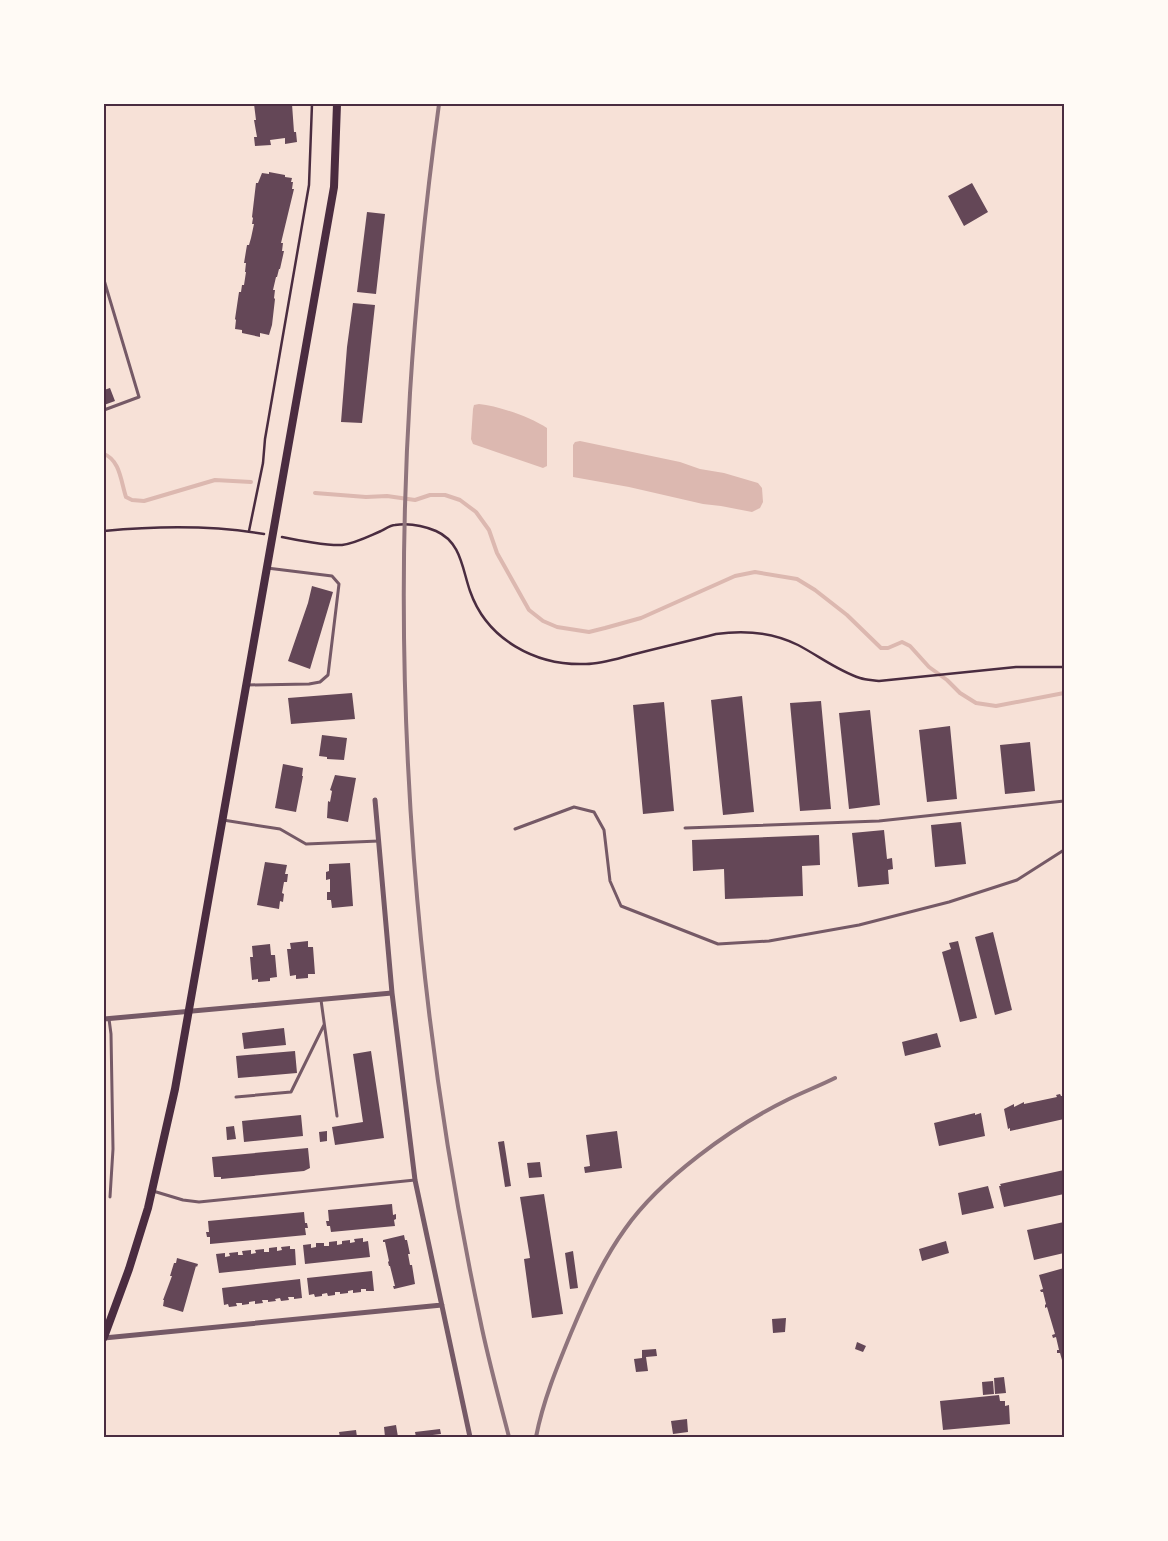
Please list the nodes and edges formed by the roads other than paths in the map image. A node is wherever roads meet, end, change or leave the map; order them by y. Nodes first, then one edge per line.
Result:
1 (337, 104) edge
2 (104, 280) edge
3 (104, 410) edge
4 (267, 568) junction
5 (247, 685) junction
6 (376, 800) dead end
7 (1064, 801) edge
8 (223, 820) junction
9 (685, 828) dead end
10 (515, 829) dead end
11 (379, 841) junction
12 (1064, 850) edge
13 (392, 993) junction
14 (321, 999) junction
15 (188, 1011) junction
16 (106, 1019) edge
17 (324, 1025) junction
18 (236, 1097) dead end
19 (337, 1116) dead end
20 (415, 1180) junction
21 (152, 1191) junction
22 (110, 1197) dead end
23 (442, 1305) junction
24 (104, 1337) edge
25 (470, 1437) edge

1 - 4 main road
2 - 3 lane
4 - 5 main road
4 - 5 lane
5 - 8 main road
6 - 11 street
7 - 9 lane
8 - 11 lane
8 - 15 main road
10 - 12 lane
11 - 13 street
13 - 14 street
13 - 20 street
14 - 15 street
14 - 17 lane
15 - 16 street
15 - 21 main road
16 - 22 lane
17 - 18 lane
17 - 19 lane
20 - 21 lane
20 - 23 street
21 - 24 main road
23 - 24 street
23 - 25 street

